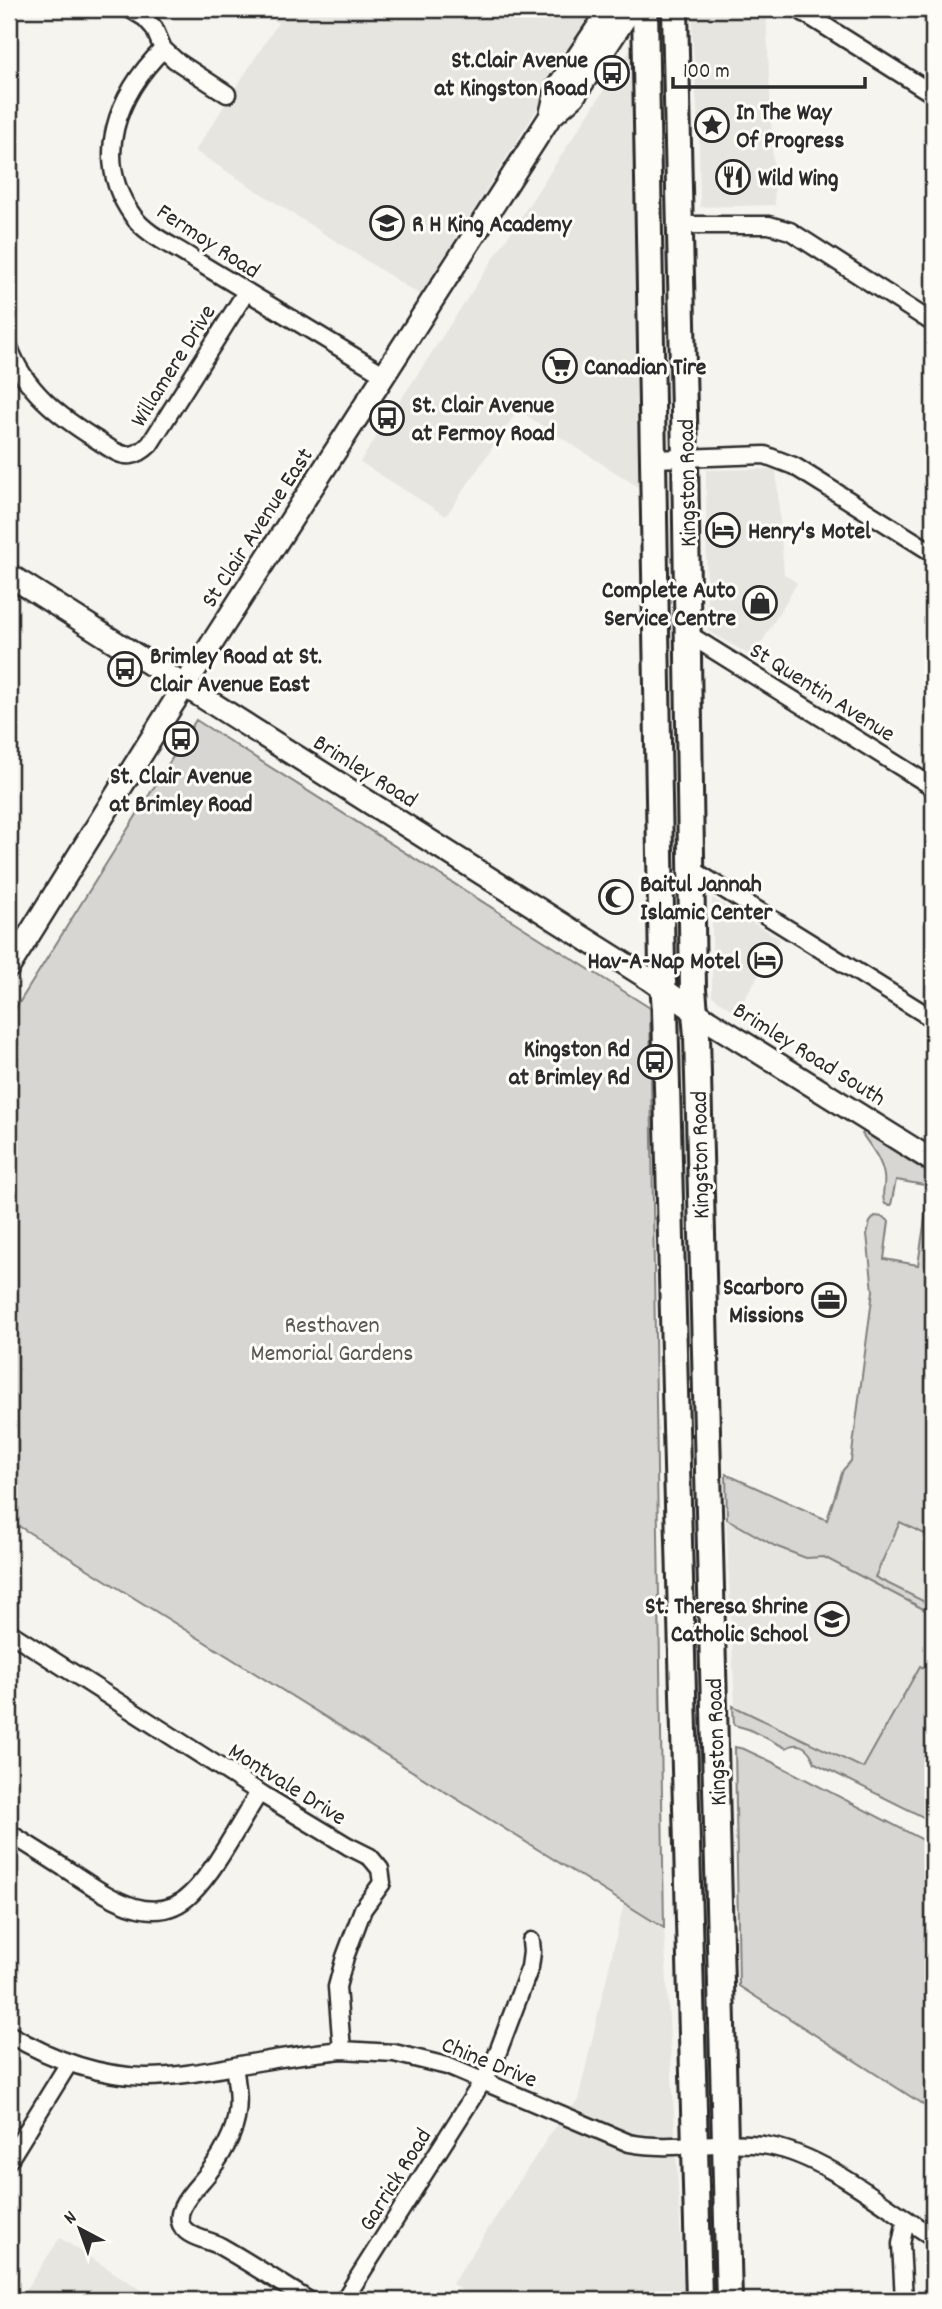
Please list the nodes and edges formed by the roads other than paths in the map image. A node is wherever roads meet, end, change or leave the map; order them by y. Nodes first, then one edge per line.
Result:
1 (130, 9) edge
2 (610, 9) edge
3 (638, 9) edge
4 (645, 9) edge
5 (674, 9) edge
6 (798, 9) edge
7 (163, 49) junction
8 (227, 94) dead end
9 (933, 94) edge
10 (550, 117) junction
11 (680, 225) junction
12 (246, 292) junction
13 (933, 323) edge
14 (10, 355) edge
15 (385, 375) junction
16 (685, 457) junction
17 (654, 458) junction
18 (933, 553) edge
19 (9, 575) edge
20 (688, 634) junction
21 (184, 687) junction
22 (933, 787) edge
23 (693, 870) junction
24 (9, 967) edge
25 (664, 989) junction
26 (695, 1011) junction
27 (933, 1019) edge
28 (933, 1161) edge
29 (9, 1632) edge
30 (259, 1793) junction
31 (9, 1833) edge
32 (531, 1941) dead end
33 (9, 2034) edge
34 (342, 2050) junction
35 (69, 2063) junction
36 (234, 2066) junction
37 (483, 2081) junction
38 (695, 2144) junction
39 (726, 2144) junction
40 (9, 2160) edge
41 (906, 2220) junction
42 (933, 2237) edge
43 (307, 2300) edge
44 (344, 2300) edge
45 (699, 2300) edge
46 (729, 2300) edge
47 (904, 2300) edge

1 - 7 street
2 - 10 main road, St Clair Avenue East
3 - 10 main road, St Clair Avenue East
4 - 17 main road, Kingston Road
5 - 11 main road, Kingston Road
6 - 9 street
7 - 8 street
7 - 12 street, Fermoy Road
10 - 15 main road, St Clair Avenue East
11 - 13 street
11 - 16 main road, Kingston Road
12 - 14 street, Willamere Drive
12 - 15 street, Fermoy Road
15 - 21 main road, St Clair Avenue East
16 - 17 street
16 - 18 street
16 - 20 main road, Kingston Road
17 - 25 main road, Kingston Road
19 - 21 main road, Brimley Road
20 - 22 street, St Quentin Avenue
20 - 23 main road, Kingston Road
21 - 24 main road, St Clair Avenue East
21 - 25 main road, Brimley Road
23 - 26 main road, Kingston Road
23 - 27 street
25 - 26 main road, Brimley Road
25 - 38 main road, Kingston Road
26 - 28 main road, Brimley Road South
26 - 39 main road, Kingston Road
29 - 30 street, Montvale Drive
30 - 31 street
30 - 34 street, Montvale Drive
32 - 37 street, Garrick Road
33 - 35 street, Chine Drive
34 - 36 street, Chine Drive
34 - 37 street, Chine Drive
35 - 36 street, Chine Drive
35 - 40 street
36 - 43 street
37 - 38 street, Chine Drive
37 - 44 street, Garrick Road
38 - 39 street, Chine Drive
38 - 45 main road, Kingston Road
39 - 41 street, Chine Drive
39 - 46 main road, Kingston Road
41 - 42 street, Chine Drive
41 - 47 street

